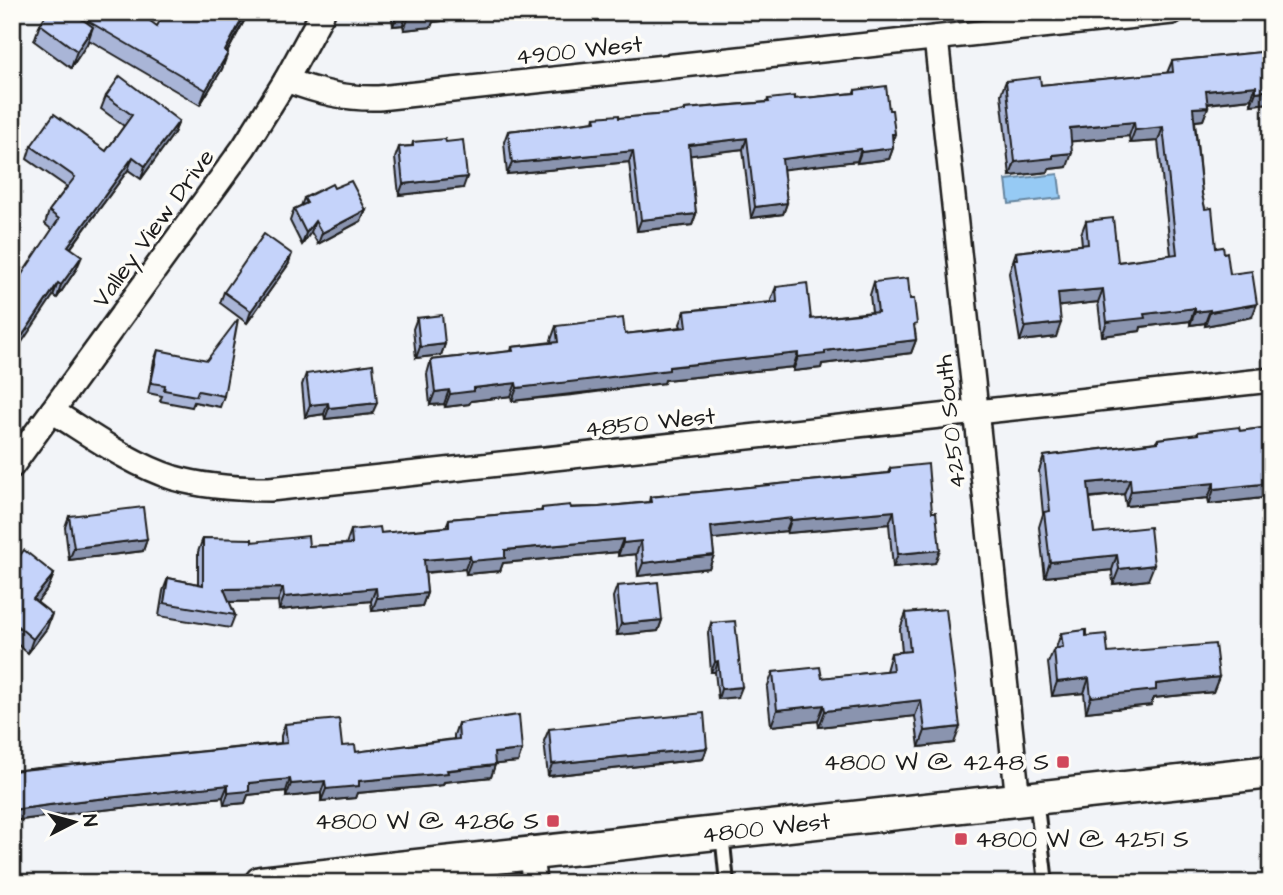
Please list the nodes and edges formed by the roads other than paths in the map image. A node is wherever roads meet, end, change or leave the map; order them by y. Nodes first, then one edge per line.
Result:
1 (323, 12) edge
2 (1172, 12) edge
3 (936, 38) junction
4 (286, 80) junction
5 (1271, 380) edge
6 (51, 411) junction
7 (976, 413) junction
8 (12, 466) edge
9 (1271, 772) edge
10 (1027, 799) junction
11 (722, 832) junction
12 (532, 868) edge
13 (261, 883) edge
14 (727, 883) edge
15 (1046, 883) edge

1 - 4 street, Valley View Drive
2 - 3 street, 4900 West
3 - 4 street, 4900 West
3 - 7 street, 4250 South
4 - 6 street, Valley View Drive
5 - 7 street, 4850 West
6 - 7 street, 4850 West
6 - 8 street, Valley View Drive
7 - 10 street, 4250 South
9 - 10 main road, 4800 West
10 - 11 main road, 4800 West
10 - 15 lane
11 - 12 main road, 4800 West
11 - 14 lane
12 - 13 main road, 4800 West

